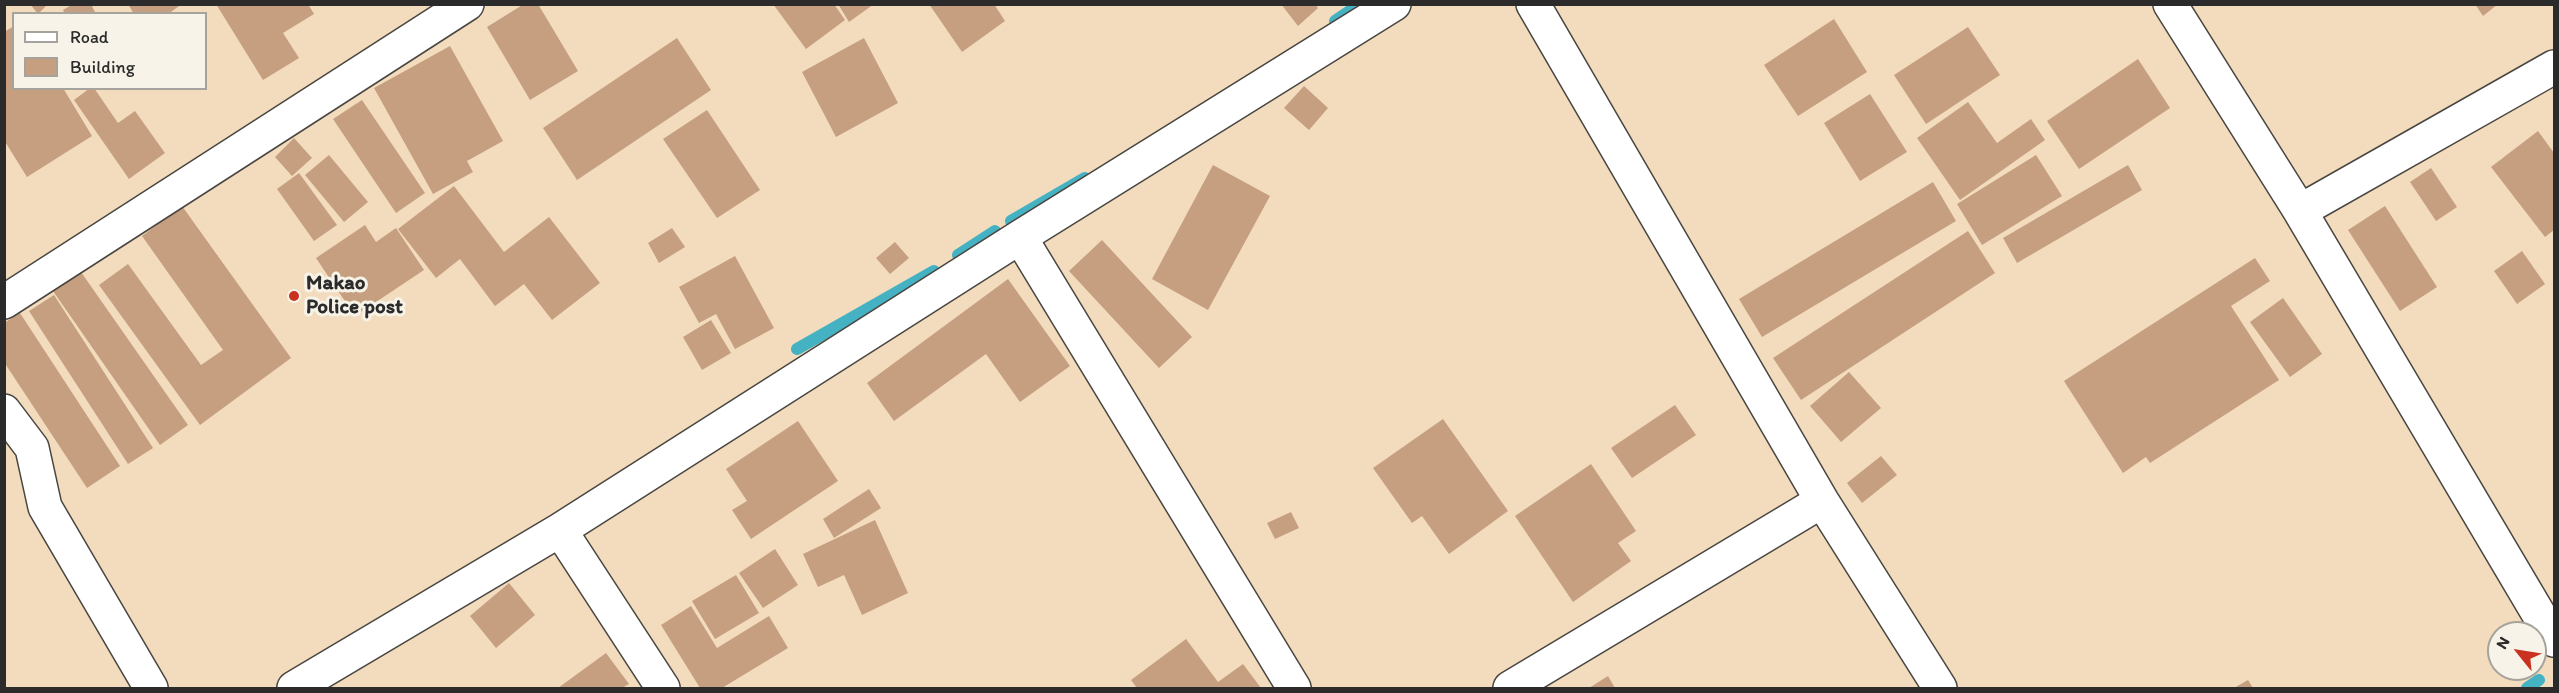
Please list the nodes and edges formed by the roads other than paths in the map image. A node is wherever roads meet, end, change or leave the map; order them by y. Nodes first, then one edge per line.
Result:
1 (467, 4) edge
2 (1394, 4) edge
3 (1533, 4) edge
4 (2170, 4) edge
5 (2554, 67) edge
6 (2300, 211) junction
7 (1020, 237) junction
8 (4, 302) edge
9 (4, 411) edge
10 (1822, 501) junction
11 (560, 530) junction
12 (2554, 640) edge
13 (151, 688) edge
14 (294, 688) edge
15 (663, 688) edge
16 (1293, 688) edge
17 (1510, 688) edge
18 (1940, 688) edge

1 - 8 street
2 - 7 street
3 - 10 street
4 - 6 street
5 - 6 street
6 - 12 street
7 - 11 street
7 - 16 street
9 - 13 street
10 - 17 street
10 - 18 street
11 - 14 street
11 - 15 street

